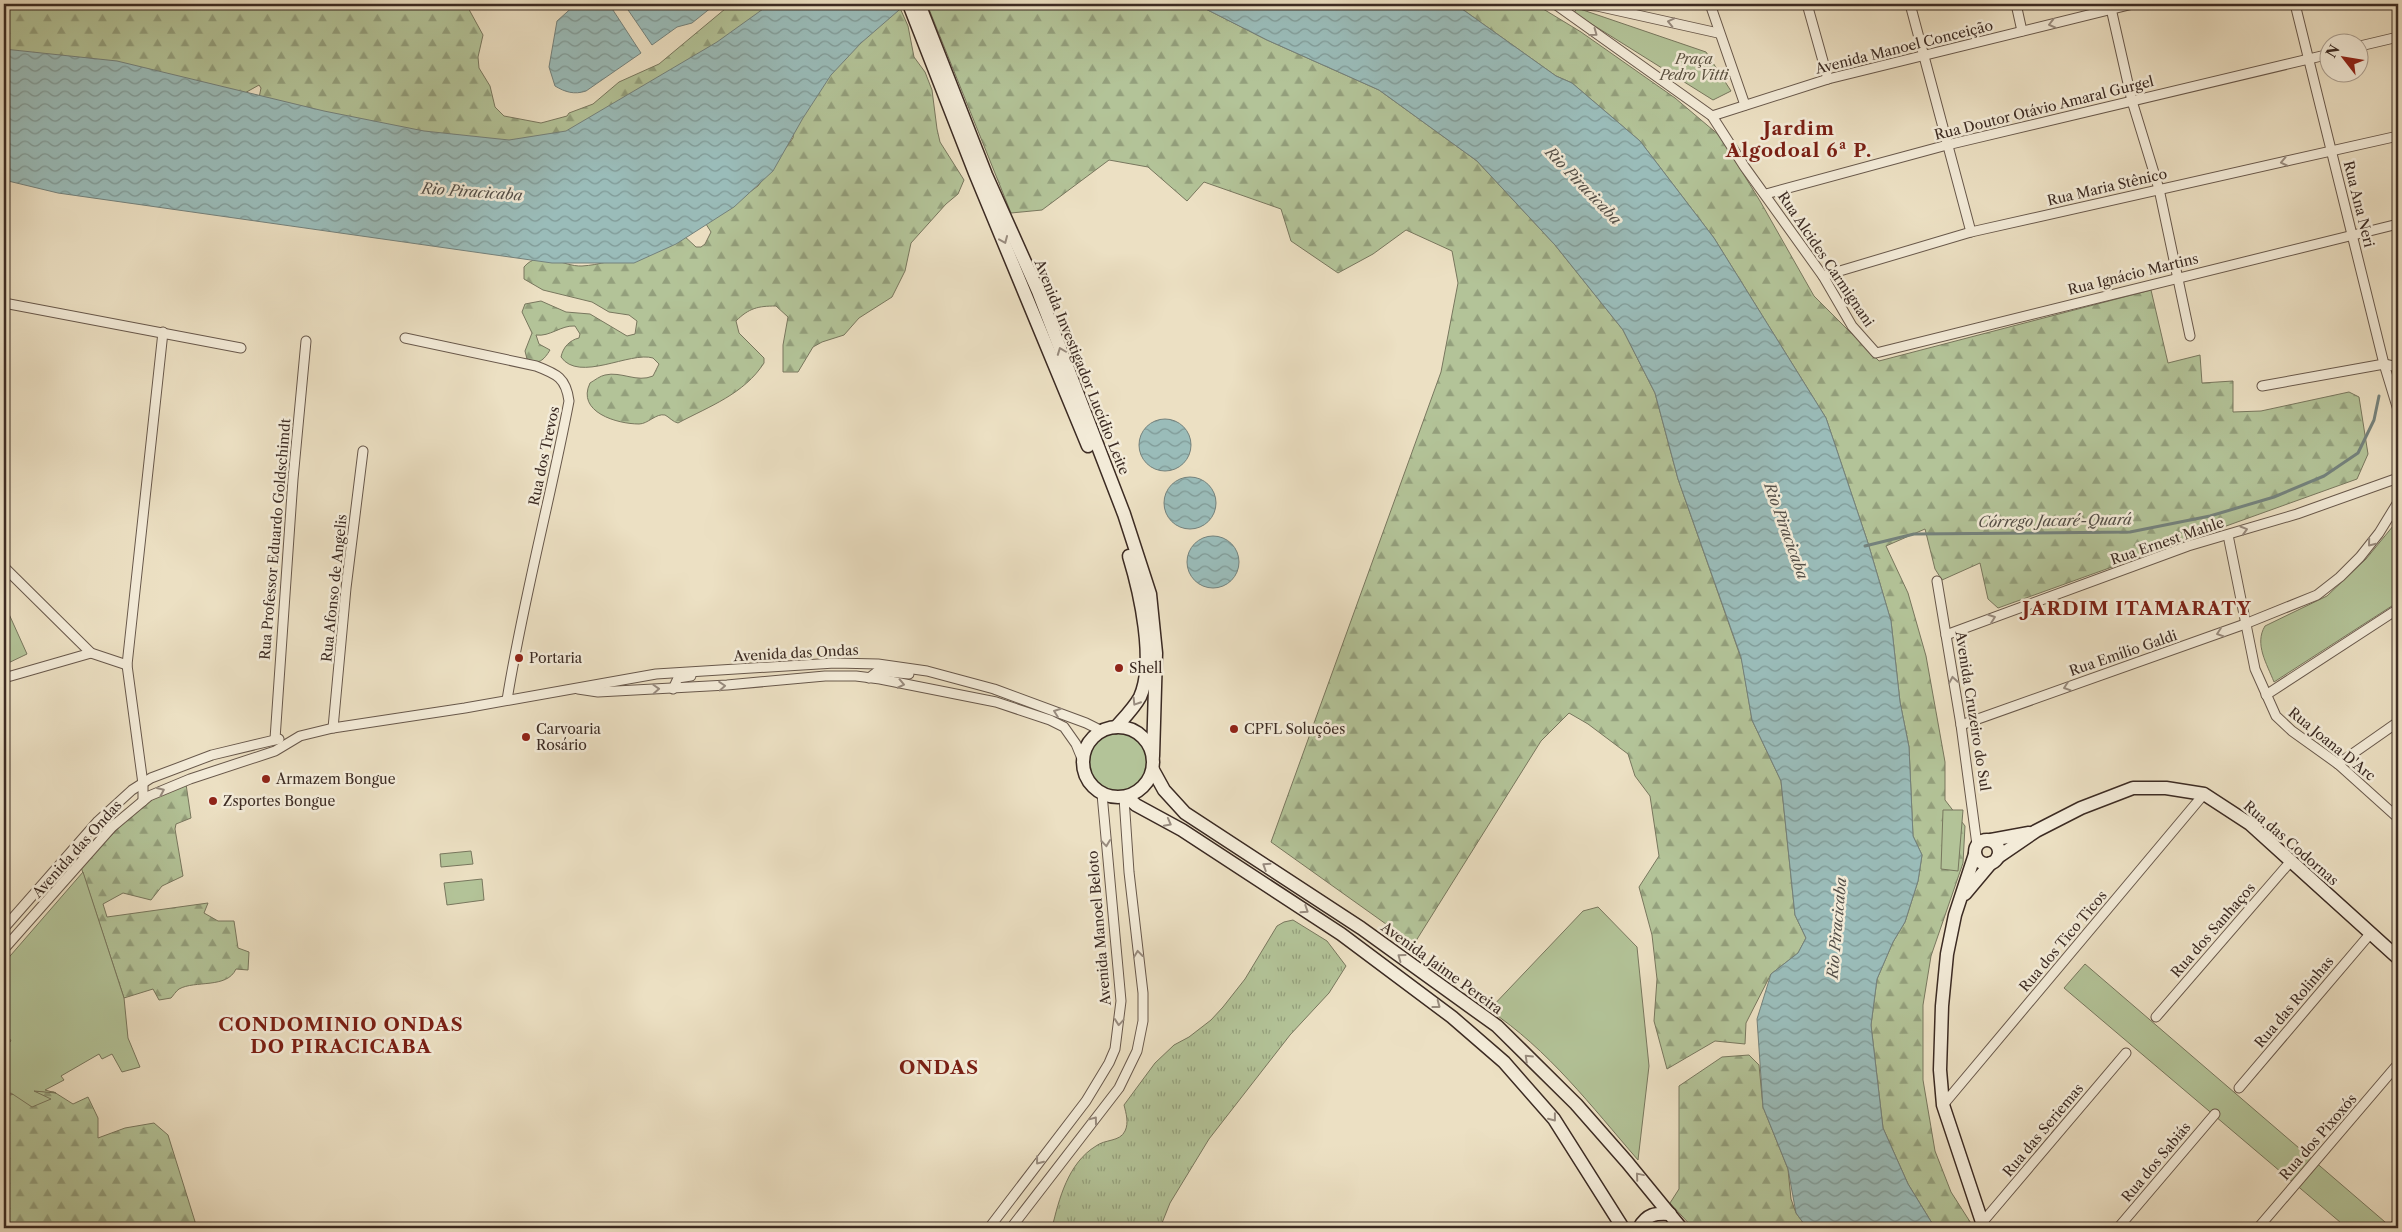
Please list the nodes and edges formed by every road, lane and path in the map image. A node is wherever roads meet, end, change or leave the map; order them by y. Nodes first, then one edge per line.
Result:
1 (1555, 4) edge
2 (1574, 4) edge
3 (1710, 4) edge
4 (1808, 4) edge
5 (1910, 4) edge
6 (2016, 4) edge
7 (2133, 4) edge
8 (2296, 4) edge
9 (2110, 7) edge
10 (916, 8) edge
11 (2022, 31) junction
12 (1718, 33) junction
13 (2398, 37) edge
14 (2370, 44) edge
15 (1922, 55) junction
16 (2320, 56) edge
17 (2309, 59) junction
18 (1828, 79) junction
19 (2132, 101) junction
20 (1745, 105) junction
21 (1712, 116) junction
22 (2398, 136) edge
23 (1947, 146) junction
24 (2332, 152) junction
25 (2159, 189) junction
26 (1766, 194) junction
27 (2398, 224) edge
28 (1971, 232) junction
29 (2353, 234) junction
30 (1824, 276) junction
31 (2179, 276) junction
32 (4, 304) edge
33 (163, 332) junction
34 (2190, 336) dead end
35 (405, 338) dead end
36 (306, 341) dead end
37 (241, 348) dead end
38 (1876, 353) joint
39 (2384, 364) junction
40 (2398, 367) edge
41 (2262, 386) dead end
42 (2398, 410) edge
43 (363, 451) dead end
44 (2398, 478) edge
45 (2398, 502) edge
46 (2228, 535) junction
47 (4, 567) edge
48 (1937, 582) dead end
49 (2398, 609) edge
50 (2244, 624) junction
51 (1946, 635) junction
52 (91, 653) junction
53 (127, 665) junction
54 (724, 670) junction
55 (656, 674) junction
56 (939, 674) junction
57 (4, 678) edge
58 (869, 678) junction
59 (573, 688) junction
60 (673, 688) junction
61 (598, 692) junction
62 (2266, 695) junction
63 (508, 700) junction
64 (2398, 722) edge
65 (1961, 725) junction
66 (1116, 727) junction
67 (333, 728) junction
68 (1102, 731) junction
69 (275, 739) junction
70 (292, 740) junction
71 (241, 748) junction
72 (224, 752) junction
73 (1153, 756) junction
74 (243, 761) junction
75 (1083, 761) junction
76 (2338, 764) junction
77 (226, 768) junction
78 (1153, 770) junction
79 (143, 784) junction
80 (1102, 794) junction
81 (2204, 794) junction
82 (1126, 797) junction
83 (143, 801) junction
84 (2398, 818) edge
85 (2036, 831) junction
86 (1991, 840) junction
87 (1976, 849) junction
88 (1994, 860) junction
89 (2291, 861) junction
90 (1960, 900) junction
91 (4, 928) edge
92 (2370, 934) junction
93 (4, 949) edge
94 (2398, 958) edge
95 (2156, 1017) dead end
96 (2126, 1053) dead end
97 (2398, 1064) edge
98 (2238, 1088) dead end
99 (1943, 1104) junction
100 (2214, 1114) dead end
101 (1670, 1214) junction
102 (1983, 1226) edge
103 (989, 1228) edge
104 (1011, 1228) edge
105 (1623, 1228) edge
106 (1638, 1228) edge
107 (1681, 1228) edge
108 (2118, 1228) edge
109 (2258, 1228) edge

1 -> 21 street, Rua Alcides Carmignani
12 -> 2 street
3 - 12 street
4 - 18 street
5 - 15 street
6 - 11 street
7 - 9 street, Avenida Manoel Conceição
8 - 17 street, Rua Ana Neri
9 -> 11 street, Avenida Manoel Conceição
9 - 19 street
10 -> 66 main road, Avenida Investigador Lucídio Leite
73 -> 10 main road, Avenida Investigador Lucídio Leite
11 - 15 street, Avenida Manoel Conceição
12 - 20 street
13 - 14 street
15 - 18 street, Avenida Manoel Conceição
15 - 23 street
16 - 17 street, Rua Doutor Otávio Amaral Gurgel
17 - 19 street, Rua Doutor Otávio Amaral Gurgel
17 - 24 street, Rua Ana Neri
18 - 20 street, Avenida Manoel Conceição
19 - 23 street, Rua Doutor Otávio Amaral Gurgel
19 - 25 street
20 - 21 street, Avenida Manoel Conceição
21 - 26 street, Rua Alcides Carmignani
22 - 24 street, Rua Maria Stênico
23 - 26 street, Rua Doutor Otávio Amaral Gurgel
23 - 28 street
24 -> 25 street, Rua Maria Stênico
24 - 29 street, Rua Ana Neri
25 - 28 street, Rua Maria Stênico
25 - 31 street
26 - 30 street, Rua Alcides Carmignani
27 - 29 street, Rua Ignácio Martins
28 - 30 street, Rua Maria Stênico
29 - 31 street, Rua Ignácio Martins
29 - 39 street, Rua Ana Neri
30 - 38 street, Rua Alcides Carmignani
31 - 34 street
31 - 38 street, Rua Ignácio Martins
32 - 33 street
33 - 37 street
33 - 53 street
35 - 63 street, Rua dos Trevos
36 - 69 street, Rua Professor Eduardo Goldschimdt
39 - 40 street
39 - 41 street
39 - 42 street, Rua Ana Neri
43 - 67 street, Rua Afonso de Angelis
46 -> 44 street, Rua Ernest Mahle
45 -> 50 street, Rua Emílio Galdi
46 - 50 street, Rua Joana D'Arc
51 -> 46 street, Rua Ernest Mahle
47 - 52 street
48 - 51 street, Avenida Cruzeiro do Sul
49 - 62 street
50 - 62 street, Rua Joana D'Arc
50 -> 65 street, Rua Emílio Galdi
65 -> 51 street, Avenida Cruzeiro do Sul
52 - 53 street
52 - 57 street
53 - 79 street
54 - 55 street, Avenida das Ondas
54 - 56 street, Avenida das Ondas
54 - 60 street
55 - 59 street, Avenida das Ondas
55 - 61 street
56 - 58 street
68 -> 56 street, Avenida das Ondas
60 -> 58 street, Avenida das Ondas
58 -> 75 street, Avenida das Ondas
59 - 61 street, Avenida das Ondas
59 - 63 street, Avenida das Ondas
61 -> 60 street, Avenida das Ondas
62 - 76 street, Rua Joana D'Arc
63 - 67 street, Avenida das Ondas
64 - 76 street
65 - 87 street, Avenida Cruzeiro do Sul
66 - 68 main road
66 - 73 main road
67 - 70 street, Avenida das Ondas
68 - 75 main road
69 - 70 street, Avenida das Ondas
69 - 71 street, Avenida das Ondas
70 - 74 street, Avenida das Ondas
71 - 72 street, Avenida das Ondas
71 - 74 street
72 - 77 street
72 - 79 street, Avenida das Ondas
73 - 78 main road
74 - 77 street, Avenida das Ondas
75 - 80 main road
76 - 84 street, Rua Joana D'Arc
83 -> 77 street, Avenida das Ondas
78 - 82 main road
101 -> 78 main road, Avenida Jaime Pereira
79 - 83 street
79 - 91 street, Avenida das Ondas
80 - 82 main road
80 -> 103 street, Avenida Manoel Beloto
81 - 85 main road, Rua das Codornas
81 - 89 main road, Rua das Codornas
81 - 99 street, Rua dos Tico Ticos
104 -> 82 street
82 -> 105 main road
83 - 93 street, Avenida das Ondas
85 - 86 main road, Rua das Codornas
85 - 88 main road, Rua das Codornas
86 - 87 main road
86 - 88 main road
87 - 88 main road
87 - 90 main road, Avenida Cruzeiro do Sul
88 - 90 main road, Avenida Cruzeiro do Sul
89 - 92 main road, Rua das Codornas
89 - 95 street, Rua dos Sanhaços
90 - 99 main road, Avenida Cruzeiro do Sul
92 - 94 main road, Rua das Codornas
92 - 98 street, Rua das Rolinhas
96 - 102 street, Rua das Seriemas
97 - 109 street, Rua dos Pixoxós
99 - 102 main road, Avenida Cruzeiro do Sul
100 - 108 street, Rua dos Sabiás
101 - 106 main road
101 - 107 main road, Avenida Jaime Pereira

